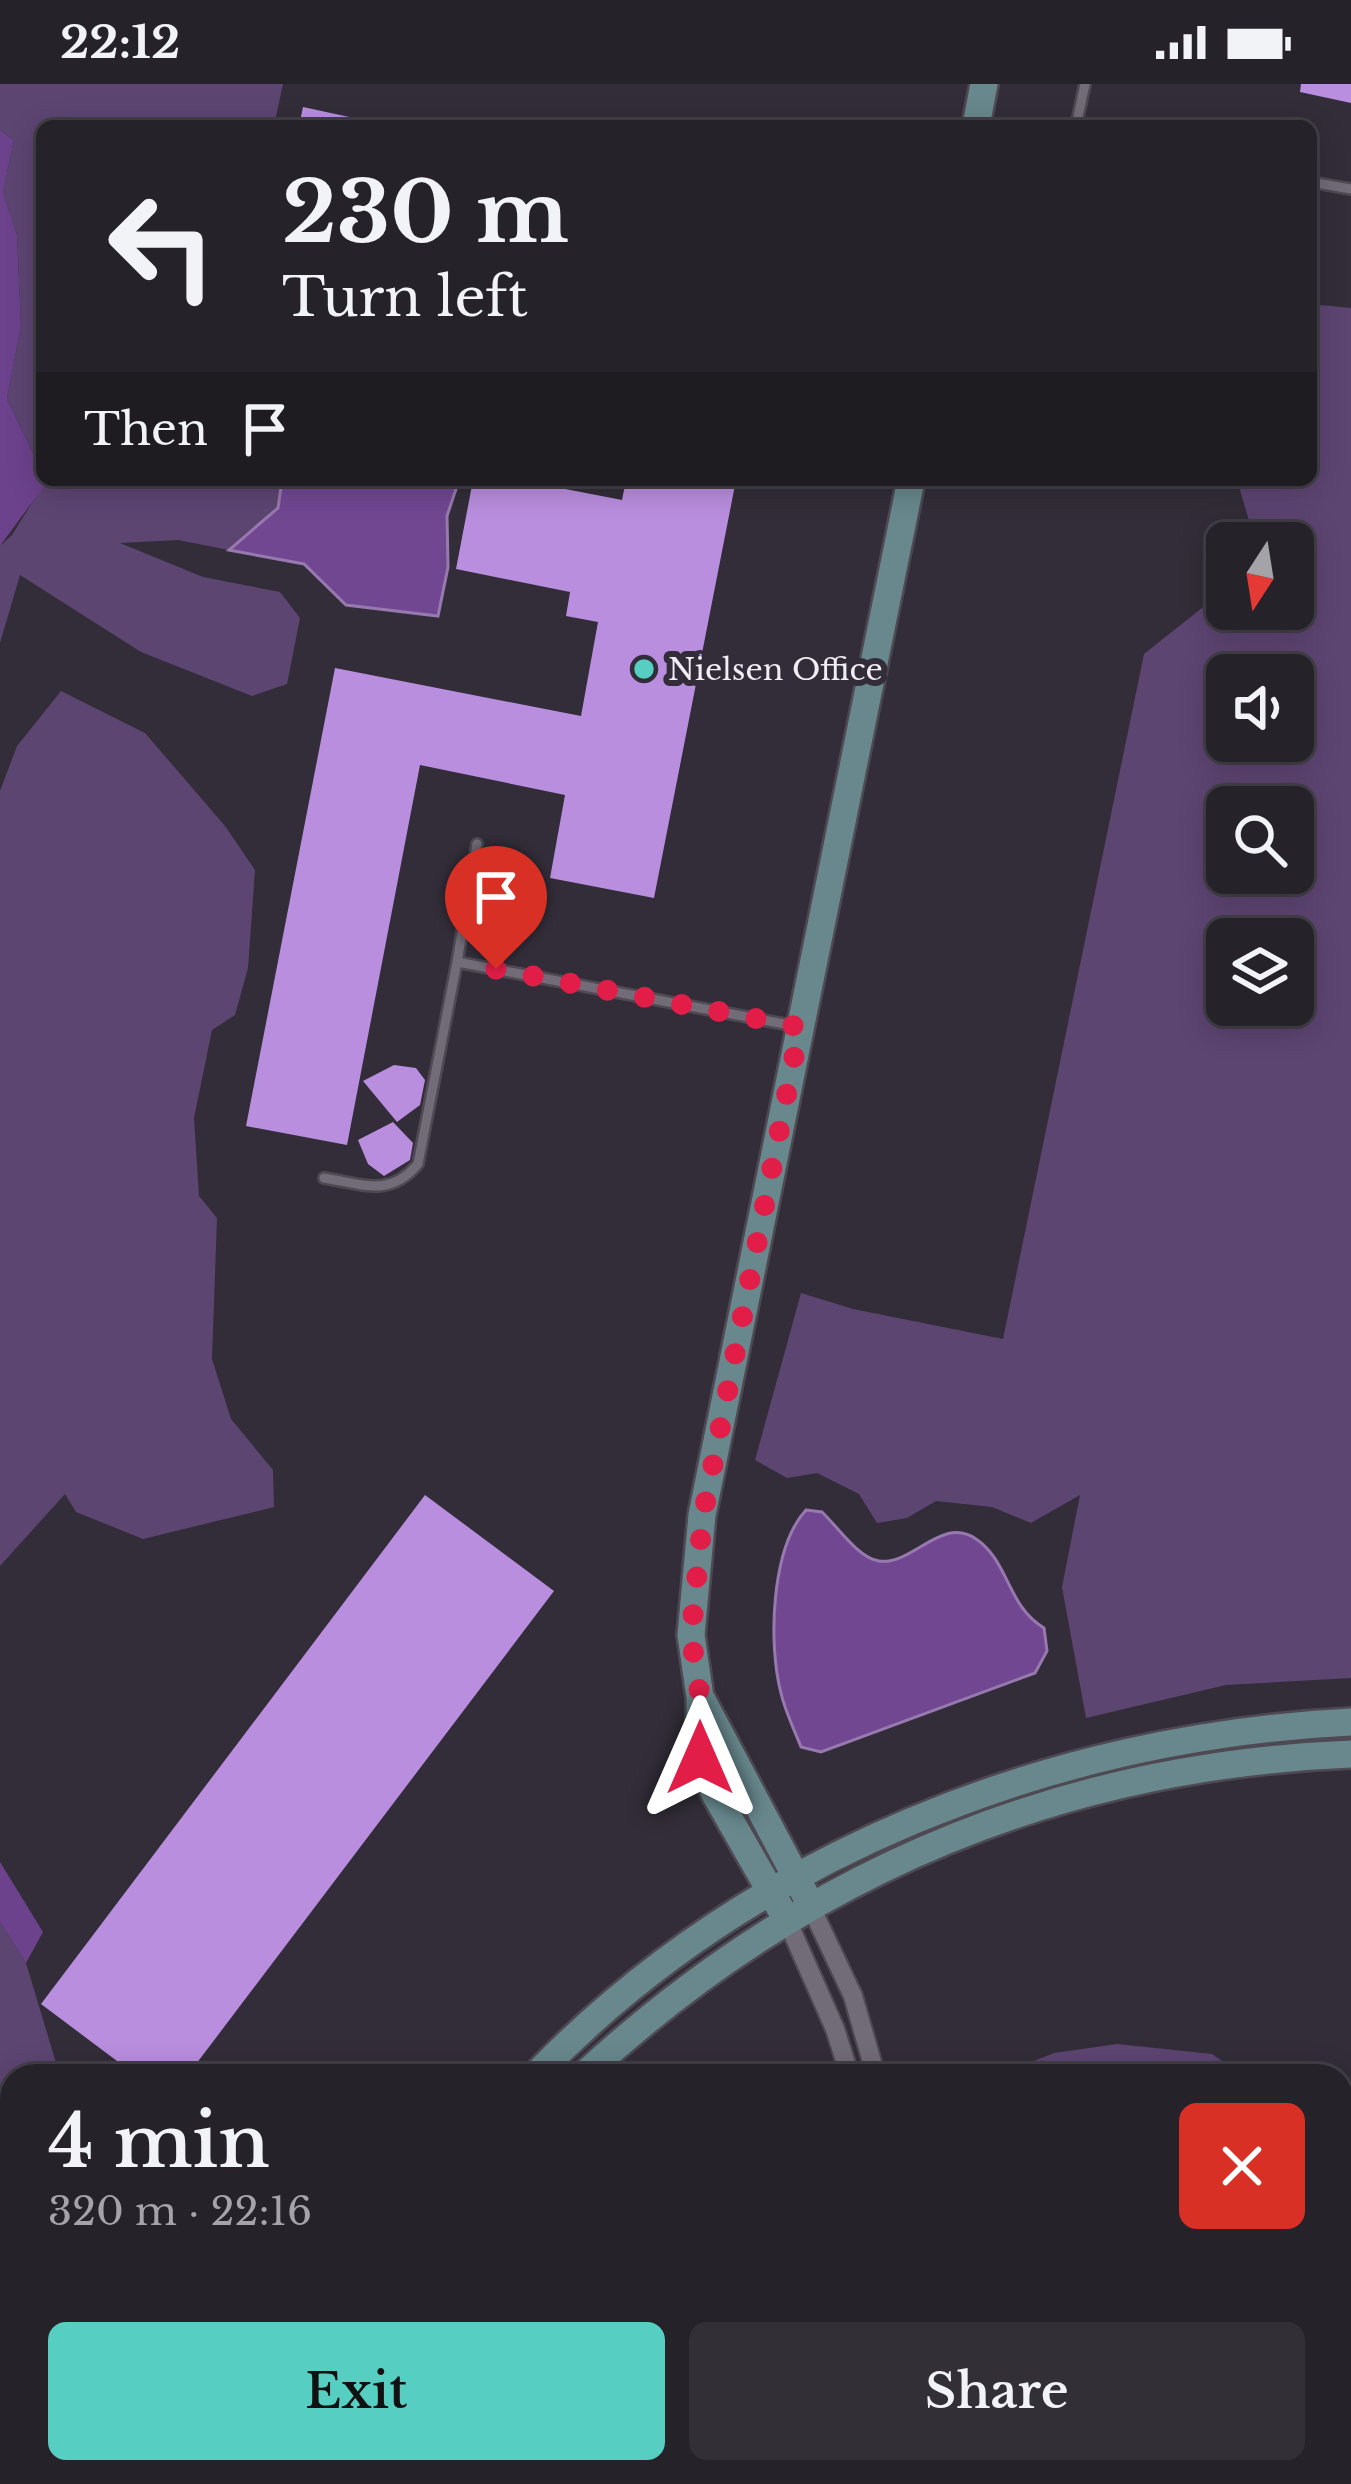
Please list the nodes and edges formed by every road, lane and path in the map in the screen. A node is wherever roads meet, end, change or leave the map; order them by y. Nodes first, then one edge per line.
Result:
1 (983, 84) edge
2 (1084, 84) edge
3 (980, 120) edge
4 (1077, 120) edge
5 (1317, 183) edge
6 (1351, 189) edge
7 (910, 486) edge
8 (477, 844) dead end
9 (457, 962) junction
10 (800, 1027) junction
11 (324, 1178) dead end
12 (1351, 1722) edge
13 (1351, 1754) edge
14 (784, 1884) junction
15 (799, 1913) junction
16 (549, 2064) edge
17 (596, 2064) edge
18 (846, 2064) edge
19 (873, 2064) edge

1 - 3 main road
2 - 4 lane
5 - 6 lane
7 - 10 main road
8 - 9 lane
9 - 10 lane
9 - 11 lane
10 - 14 main road
12 - 14 main road
13 - 15 main road
14 - 15 main road
14 - 16 main road
15 - 17 main road
15 - 18 street
15 - 19 street

